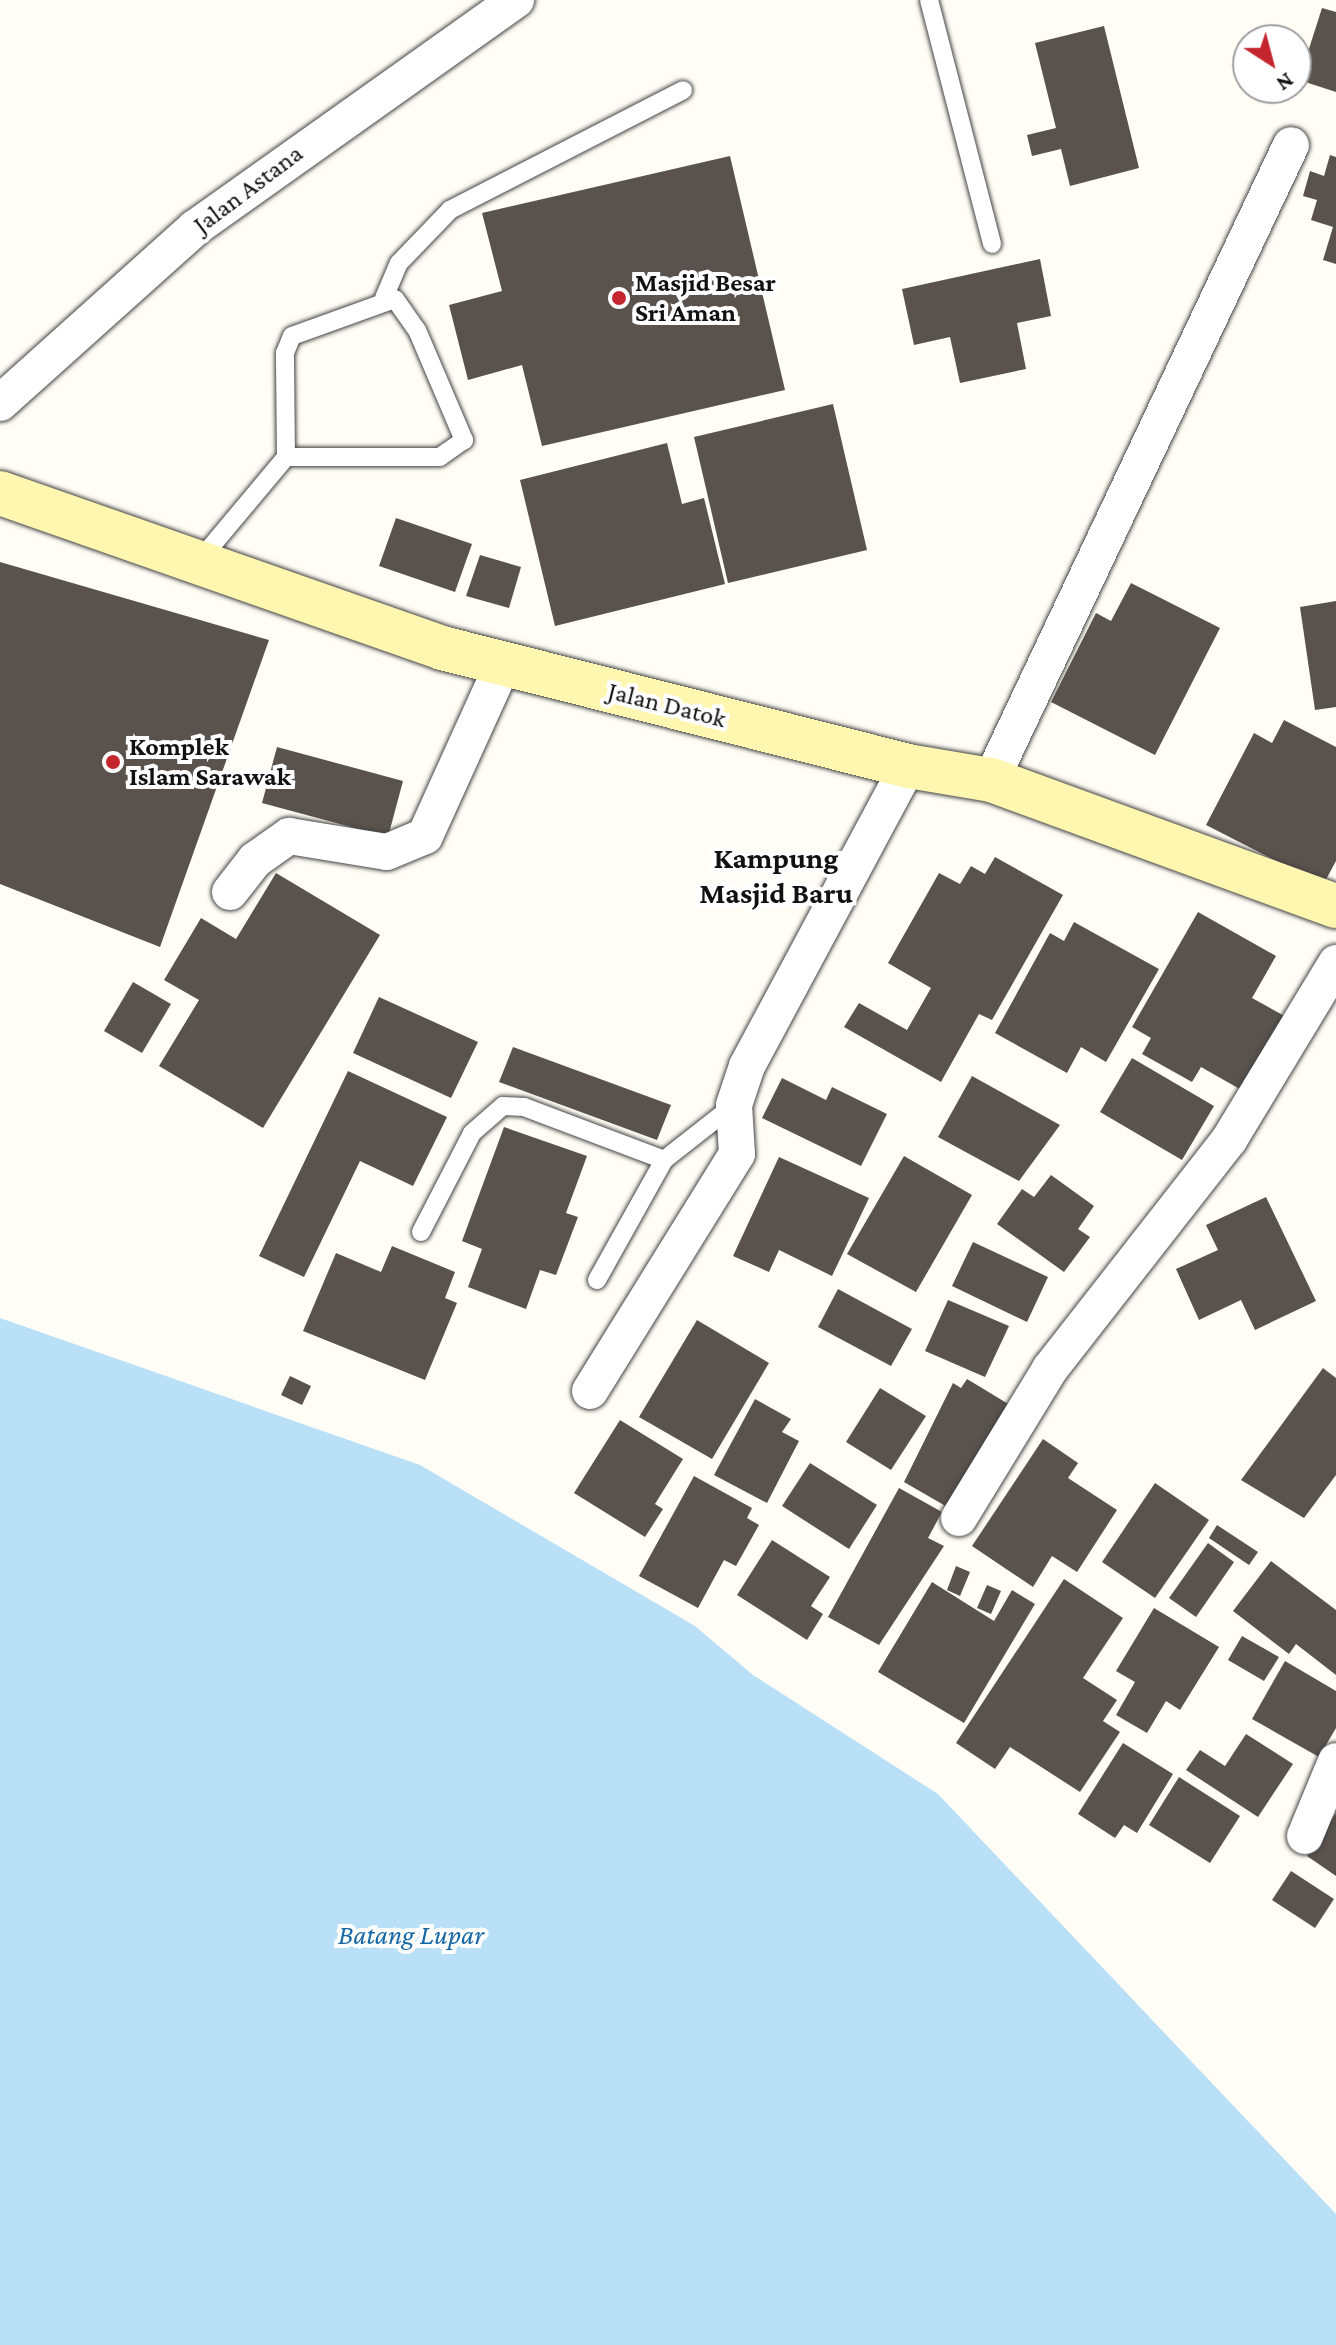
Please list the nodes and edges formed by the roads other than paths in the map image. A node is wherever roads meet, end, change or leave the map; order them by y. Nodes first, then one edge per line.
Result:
1 (516, 0) edge
2 (929, 0) edge
3 (683, 90) dead end
4 (1291, 145) dead end
5 (992, 244) dead end
6 (384, 298) junction
7 (0, 403) edge
8 (286, 457) junction
9 (0, 493) edge
10 (199, 561) junction
11 (503, 664) junction
12 (908, 766) junction
13 (991, 780) junction
14 (230, 892) dead end
15 (1336, 906) edge
16 (1336, 963) edge
17 (734, 1105) junction
18 (664, 1160) junction
19 (421, 1232) dead end
20 (597, 1280) dead end
21 (590, 1391) dead end
22 (959, 1518) dead end
23 (1336, 1761) edge
24 (1305, 1836) dead end

1 - 7 street, Jalan Astana
2 - 5 lane
3 - 6 lane
4 - 13 street
6 - 8 lane
6 - 8 lane
8 - 10 lane
9 - 10 main road, Jalan Datok
10 - 11 main road, Jalan Datok
11 - 12 main road, Jalan Datok
11 - 14 street
12 - 13 main road, Jalan Datok
12 - 17 street
13 - 15 main road, Jalan Datok
16 - 22 street
17 - 18 lane
17 - 21 street
18 - 19 lane
18 - 20 lane
23 - 24 street

